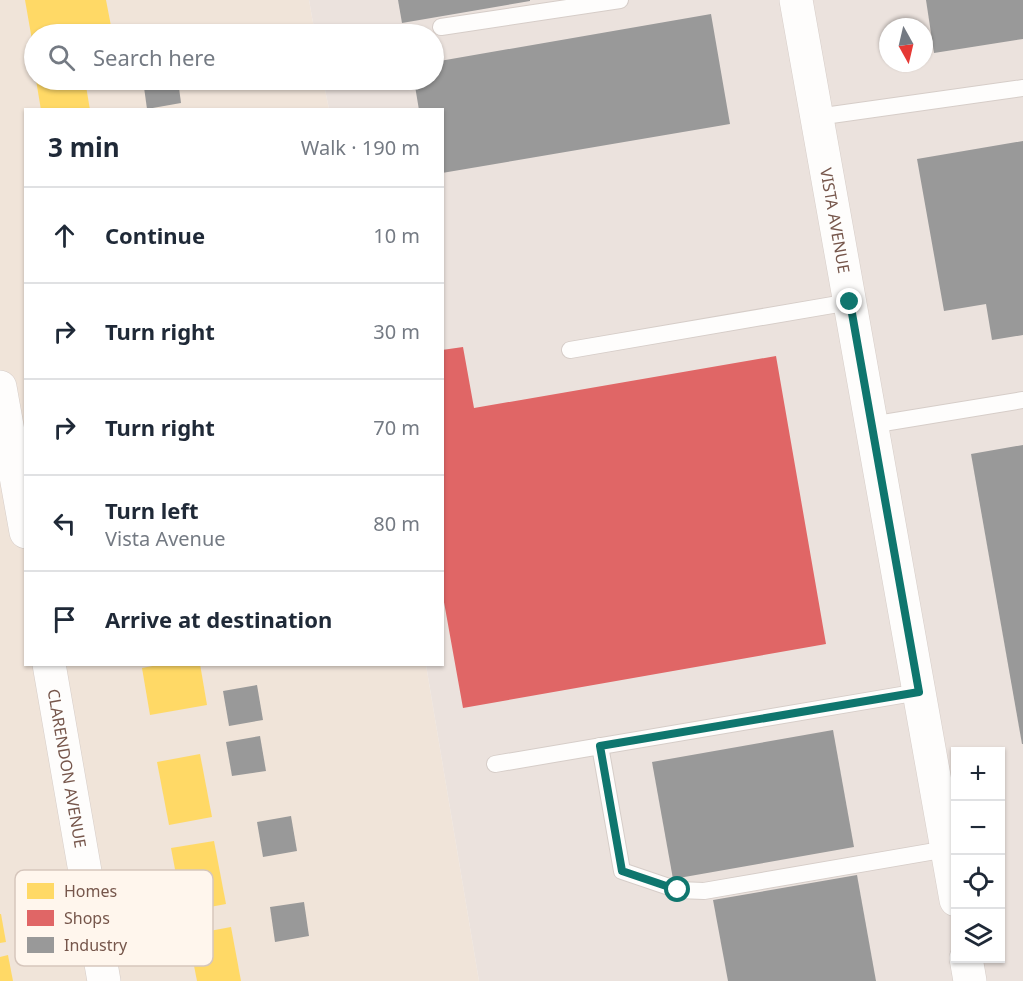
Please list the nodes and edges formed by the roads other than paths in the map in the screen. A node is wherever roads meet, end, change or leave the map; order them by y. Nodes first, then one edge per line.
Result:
1 (620, 0) edge
2 (796, 0) edge
3 (444, 27) edge
4 (1023, 88) edge
5 (817, 117) junction
6 (850, 302) junction
7 (570, 351) dead end
8 (0, 387) edge
9 (1023, 400) edge
10 (871, 425) junction
11 (24, 521) edge
12 (49, 666) edge
13 (919, 692) junction
14 (600, 746) junction
15 (495, 764) dead end
16 (947, 849) junction
17 (85, 870) edge
18 (951, 872) edge
19 (967, 963) edge
20 (101, 966) edge
21 (104, 981) edge
22 (970, 981) edge

1 - 3 lane
2 - 5 street, VISTA AVENUE
4 - 5 lane
5 - 6 street, VISTA AVENUE
6 - 7 lane
6 - 10 street, VISTA AVENUE
8 - 11 street
9 - 10 lane
10 - 13 street, VISTA AVENUE
12 - 17 street, CLARENDON AVENUE
13 - 14 lane
13 - 16 street, VISTA AVENUE
14 - 15 lane
14 - 16 lane
16 - 18 street, VISTA AVENUE
19 - 22 street
20 - 21 street, CLARENDON AVENUE

